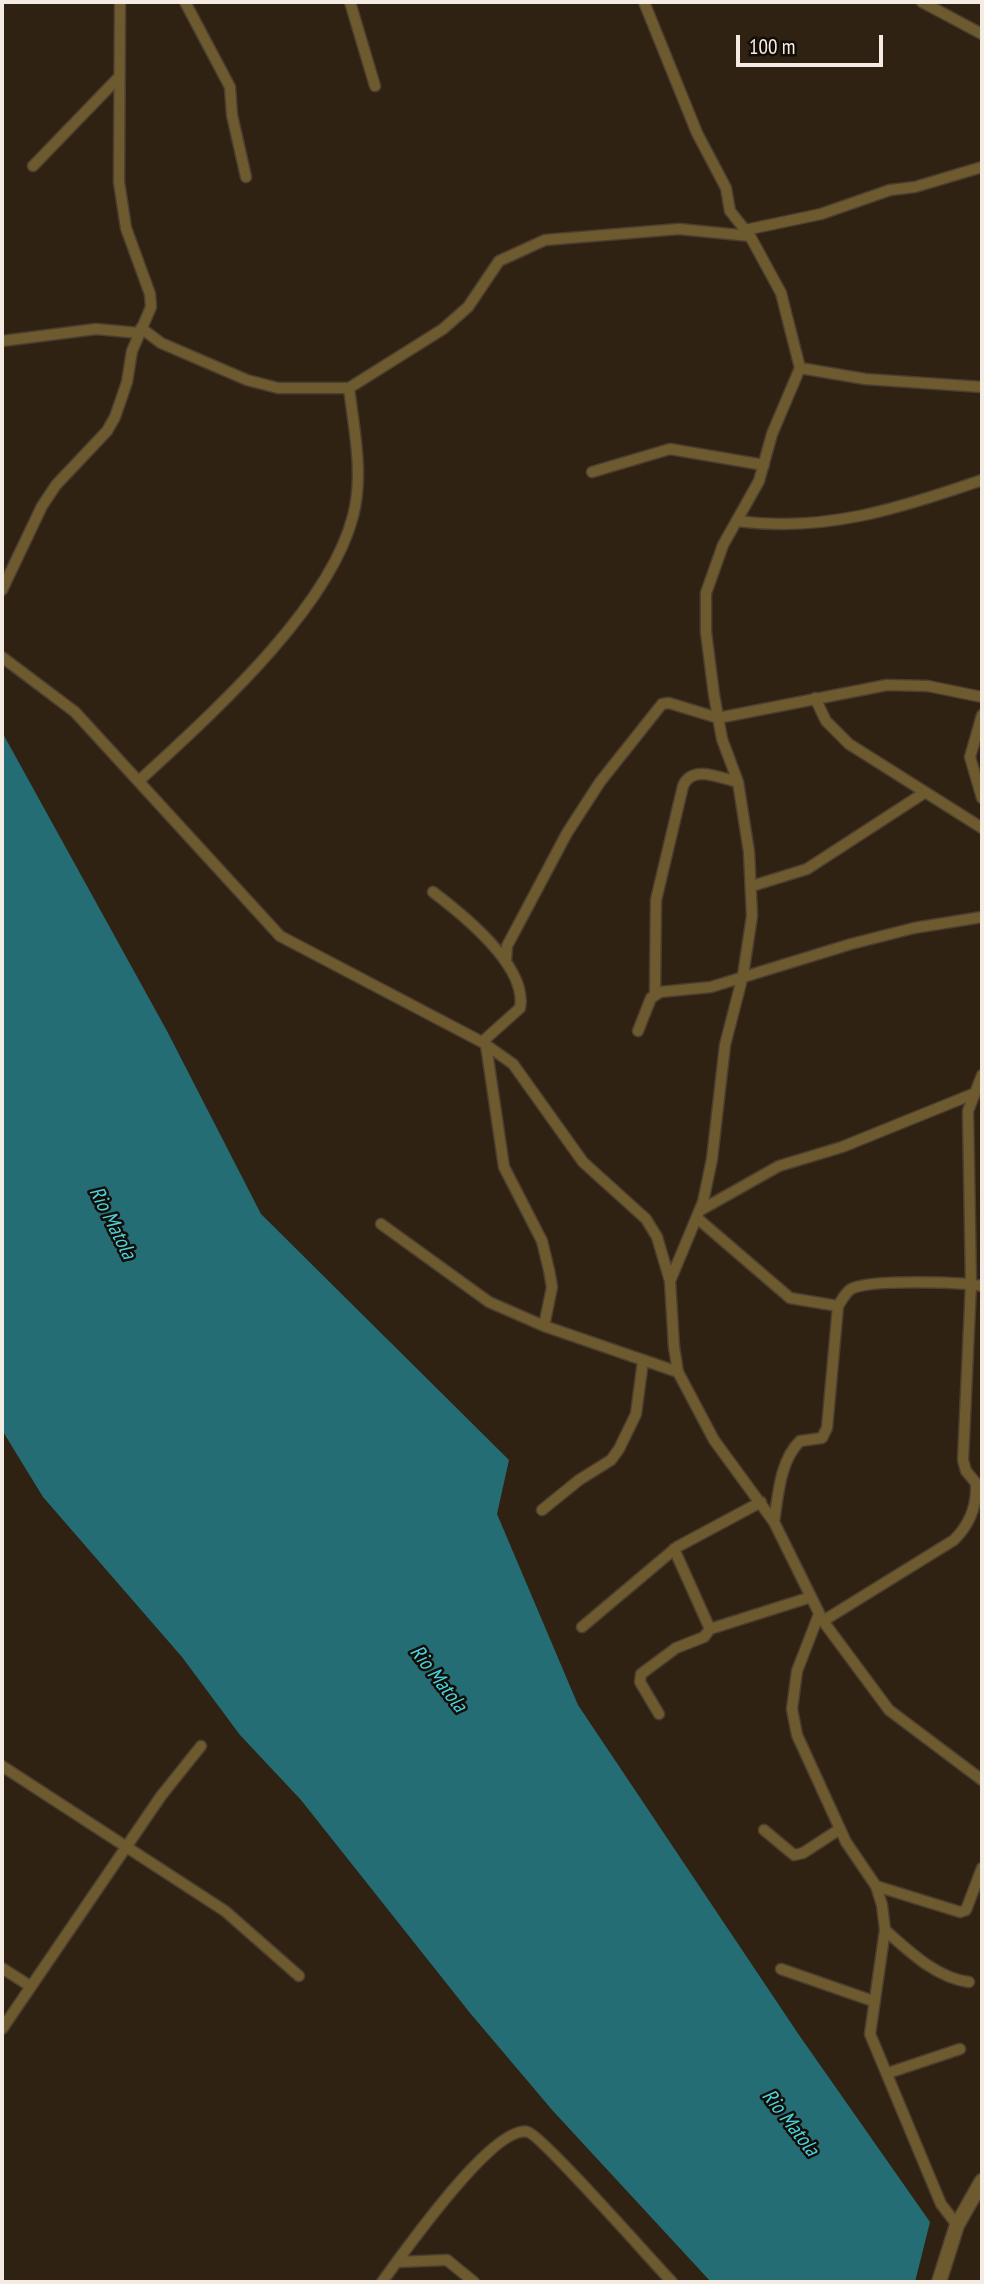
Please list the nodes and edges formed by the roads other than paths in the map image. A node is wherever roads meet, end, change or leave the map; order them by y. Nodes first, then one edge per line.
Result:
1 (120, 2) edge
2 (185, 2) edge
3 (350, 2) edge
4 (644, 2) edge
5 (922, 2) edge
6 (982, 34) edge
7 (119, 77) junction
8 (375, 86) dead end
9 (33, 166) dead end
10 (982, 167) edge
11 (246, 177) dead end
12 (747, 233) junction
13 (140, 330) junction
14 (2, 341) edge
15 (800, 368) junction
16 (982, 387) edge
17 (349, 388) junction
18 (764, 465) junction
19 (592, 472) dead end
20 (982, 480) edge
21 (737, 520) junction
22 (2, 590) edge
23 (2, 657) edge
24 (982, 697) edge
25 (815, 698) junction
26 (982, 715) edge
27 (718, 718) junction
28 (140, 780) junction
29 (738, 782) junction
30 (924, 793) junction
31 (982, 798) edge
32 (982, 828) edge
33 (752, 886) junction
34 (433, 892) dead end
35 (982, 917) edge
36 (506, 961) junction
37 (743, 975) junction
38 (655, 994) junction
39 (638, 1031) dead end
40 (484, 1043) junction
41 (982, 1075) edge
42 (973, 1094) junction
43 (698, 1214) junction
44 (381, 1224) dead end
45 (670, 1281) junction
46 (977, 1285) edge
47 (838, 1306) junction
48 (544, 1326) junction
49 (643, 1361) junction
50 (678, 1373) junction
51 (979, 1487) edge
52 (761, 1502) junction
53 (979, 1502) edge
54 (542, 1510) dead end
55 (774, 1522) junction
56 (674, 1549) junction
57 (811, 1597) junction
58 (821, 1618) junction
59 (582, 1627) dead end
60 (710, 1629) junction
61 (659, 1714) dead end
62 (201, 1746) dead end
63 (2, 1766) edge
64 (982, 1780) edge
65 (841, 1829) junction
66 (764, 1830) dead end
67 (126, 1846) junction
68 (982, 1868) edge
69 (876, 1886) junction
70 (885, 1930) junction
71 (2, 1968) edge
72 (781, 1969) dead end
73 (299, 1976) dead end
74 (969, 1982) dead end
75 (30, 1986) junction
76 (873, 2001) junction
77 (2, 2029) edge
78 (960, 2049) dead end
79 (888, 2073) junction
80 (982, 2182) edge
81 (957, 2225) junction
82 (397, 2262) junction
83 (940, 2281) edge
84 (383, 2282) edge
85 (474, 2282) edge
86 (672, 2282) edge

1 - 7 street
2 - 11 street
3 - 8 street
4 - 12 street
5 - 6 street
7 - 9 street
7 - 13 street
10 - 12 street
12 - 15 street
12 - 17 street
13 - 14 street
13 - 17 street
13 - 22 street
15 - 16 street
15 - 18 street
17 - 28 street
18 - 19 street
18 - 21 street
20 - 21 street
21 - 27 street
23 - 28 street
24 - 25 street
25 - 27 street
25 - 30 street
26 - 31 street
27 - 29 street
27 - 36 street
28 - 40 street
29 - 33 street
29 - 38 street
30 - 32 street
30 - 33 street
33 - 37 street
34 - 36 street
35 - 37 street
36 - 40 street
37 - 38 street
37 - 43 street
38 - 39 street
40 - 45 street
40 - 48 street
41 - 42 street
42 - 43 street
42 - 46 street
43 - 45 street
43 - 47 street
44 - 48 street
45 - 50 street
46 - 47 street
46 - 51 street
47 - 55 street
48 - 49 street
49 - 50 street
49 - 54 street
50 - 52 street
51 - 53 street
52 - 55 street
52 - 56 street
53 - 58 street
55 - 57 street
56 - 59 street
56 - 60 street
57 - 58 street
57 - 60 street
58 - 64 street
58 - 65 street
60 - 61 street
62 - 67 street
63 - 67 street
65 - 66 street
65 - 69 street
67 - 73 street
67 - 75 street
68 - 69 street
69 - 70 street
70 - 74 street
70 - 76 street
71 - 75 street
72 - 76 street
75 - 77 street
76 - 79 street
78 - 79 street
79 - 81 street
80 - 81 street
81 - 83 street
82 - 84 street
82 - 85 street
82 - 86 street

